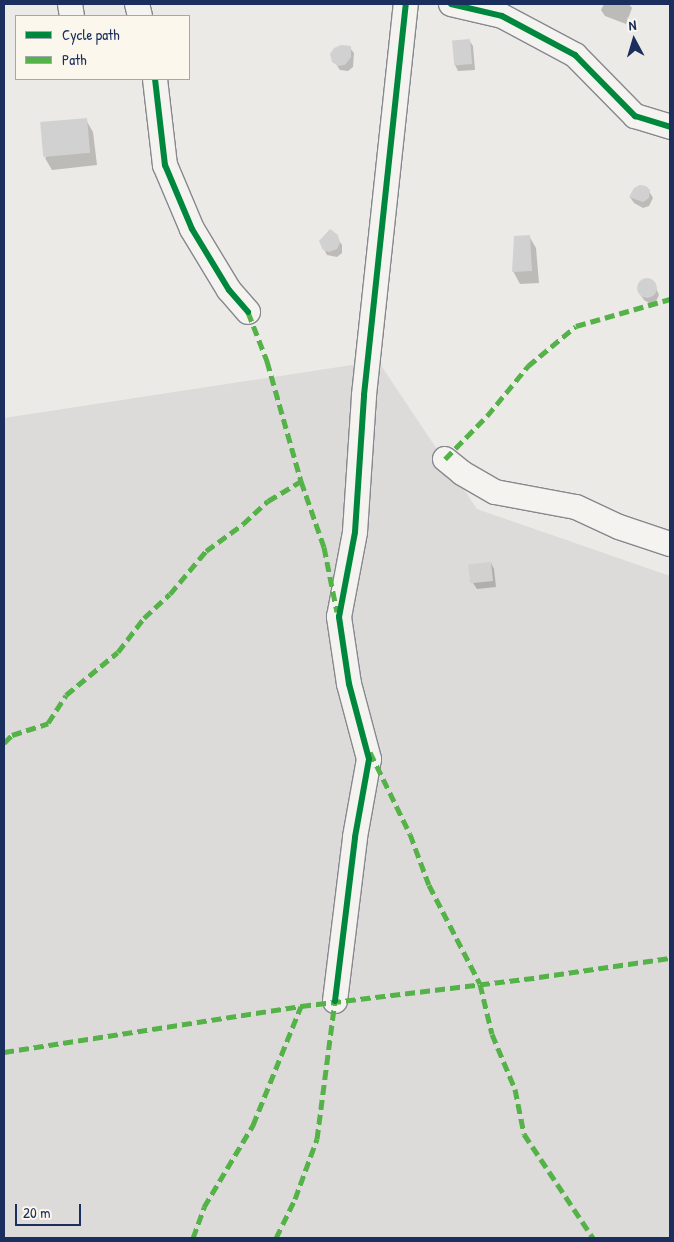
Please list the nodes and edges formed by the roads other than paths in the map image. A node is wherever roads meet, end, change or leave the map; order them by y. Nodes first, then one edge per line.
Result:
1 (406, 4) edge
2 (451, 4) edge
3 (489, 9) edge
4 (155, 80) edge
5 (670, 127) edge
6 (248, 312) dead end
7 (445, 459) dead end
8 (670, 544) edge
9 (335, 1002) dead end

1 - 9 street
2 - 3 street
3 - 5 street
4 - 6 street
7 - 8 street

